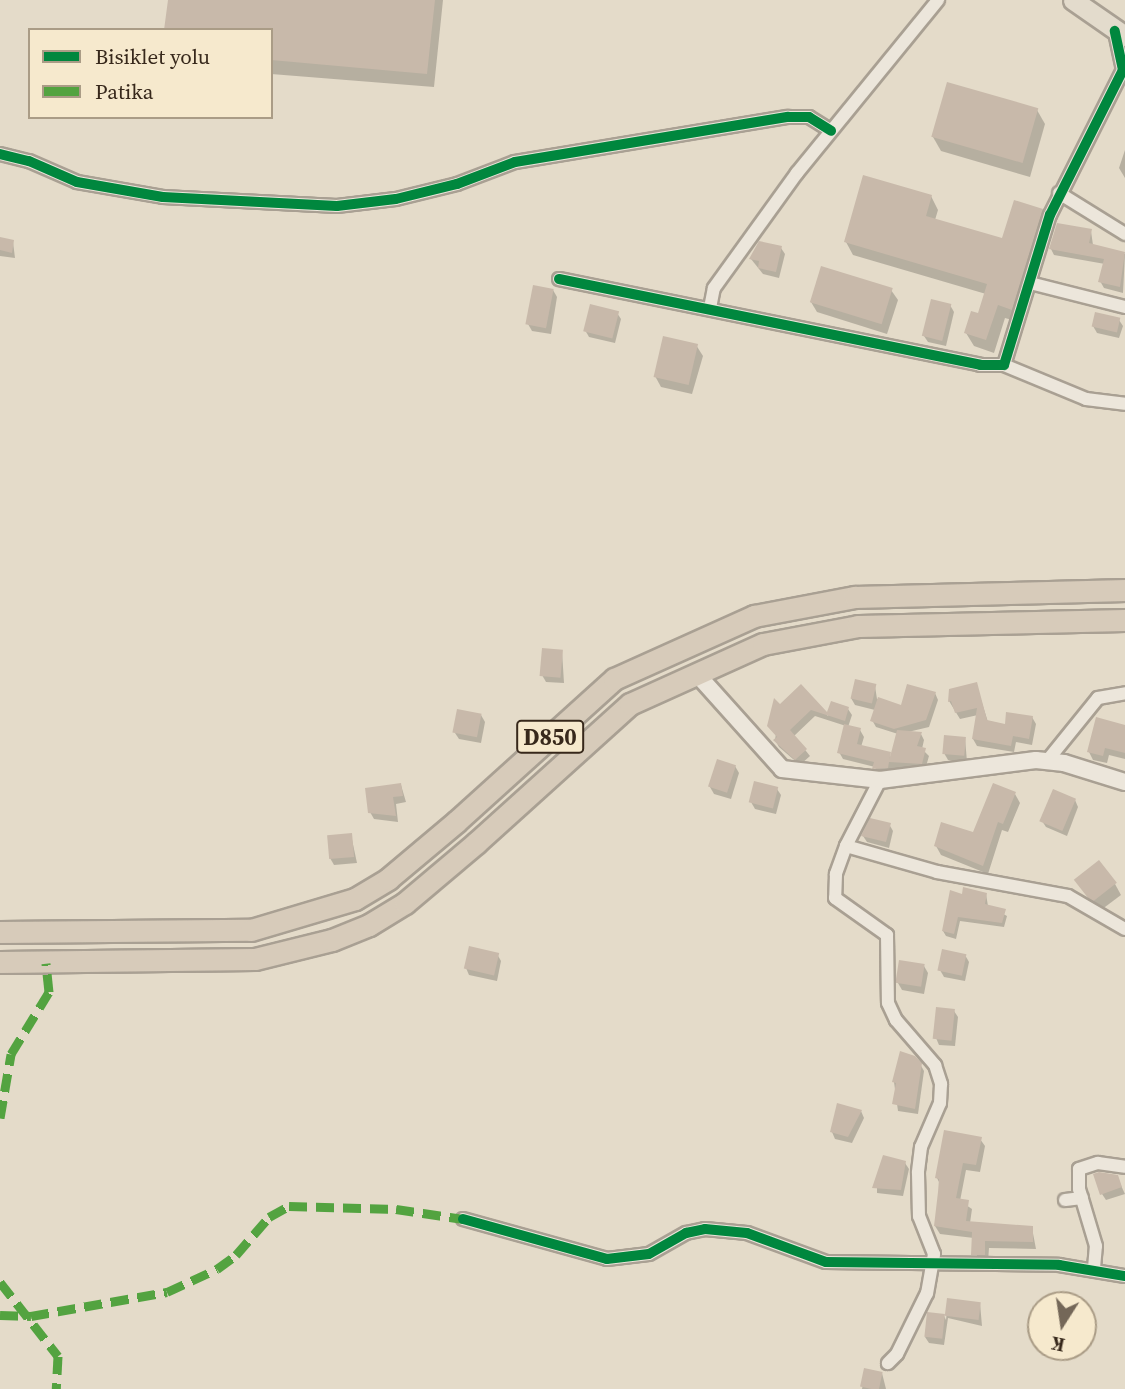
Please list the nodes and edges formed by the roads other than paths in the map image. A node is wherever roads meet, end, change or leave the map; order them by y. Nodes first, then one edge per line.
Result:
1 (938, 0) edge
2 (1073, 0) edge
3 (1120, 34) edge
4 (831, 131) junction
5 (0, 154) edge
6 (1059, 193) junction
7 (1125, 234) edge
8 (559, 279) dead end
9 (1030, 283) junction
10 (710, 307) junction
11 (1125, 307) edge
12 (1004, 365) junction
13 (1125, 404) edge
14 (1125, 590) edge
15 (1125, 620) edge
16 (696, 673) junction
17 (1125, 692) edge
18 (1047, 761) junction
19 (880, 780) junction
20 (1125, 782) edge
21 (846, 846) junction
22 (1125, 929) edge
23 (0, 932) edge
24 (0, 962) edge
25 (1125, 1167) edge
26 (1082, 1198) junction
27 (1065, 1200) dead end
28 (463, 1219) dead end
29 (932, 1265) junction
30 (1094, 1268) junction
31 (1125, 1276) edge
32 (888, 1363) dead end

1 - 4 street
2 - 3 main road
3 - 6 street
4 - 5 street
4 - 10 street
6 - 7 street
6 - 9 street
8 - 10 street
9 - 11 street
9 - 12 street
10 - 12 street
12 - 13 street
14 - 23 highway, D850
15 - 16 highway, D850
16 - 19 street
16 - 24 highway, D850
17 - 18 street
18 - 19 street
18 - 20 street
19 - 21 street
21 - 22 street
21 - 29 street
25 - 26 street
26 - 27 street
26 - 30 street
28 - 29 street
29 - 30 street
29 - 32 street
30 - 31 street

